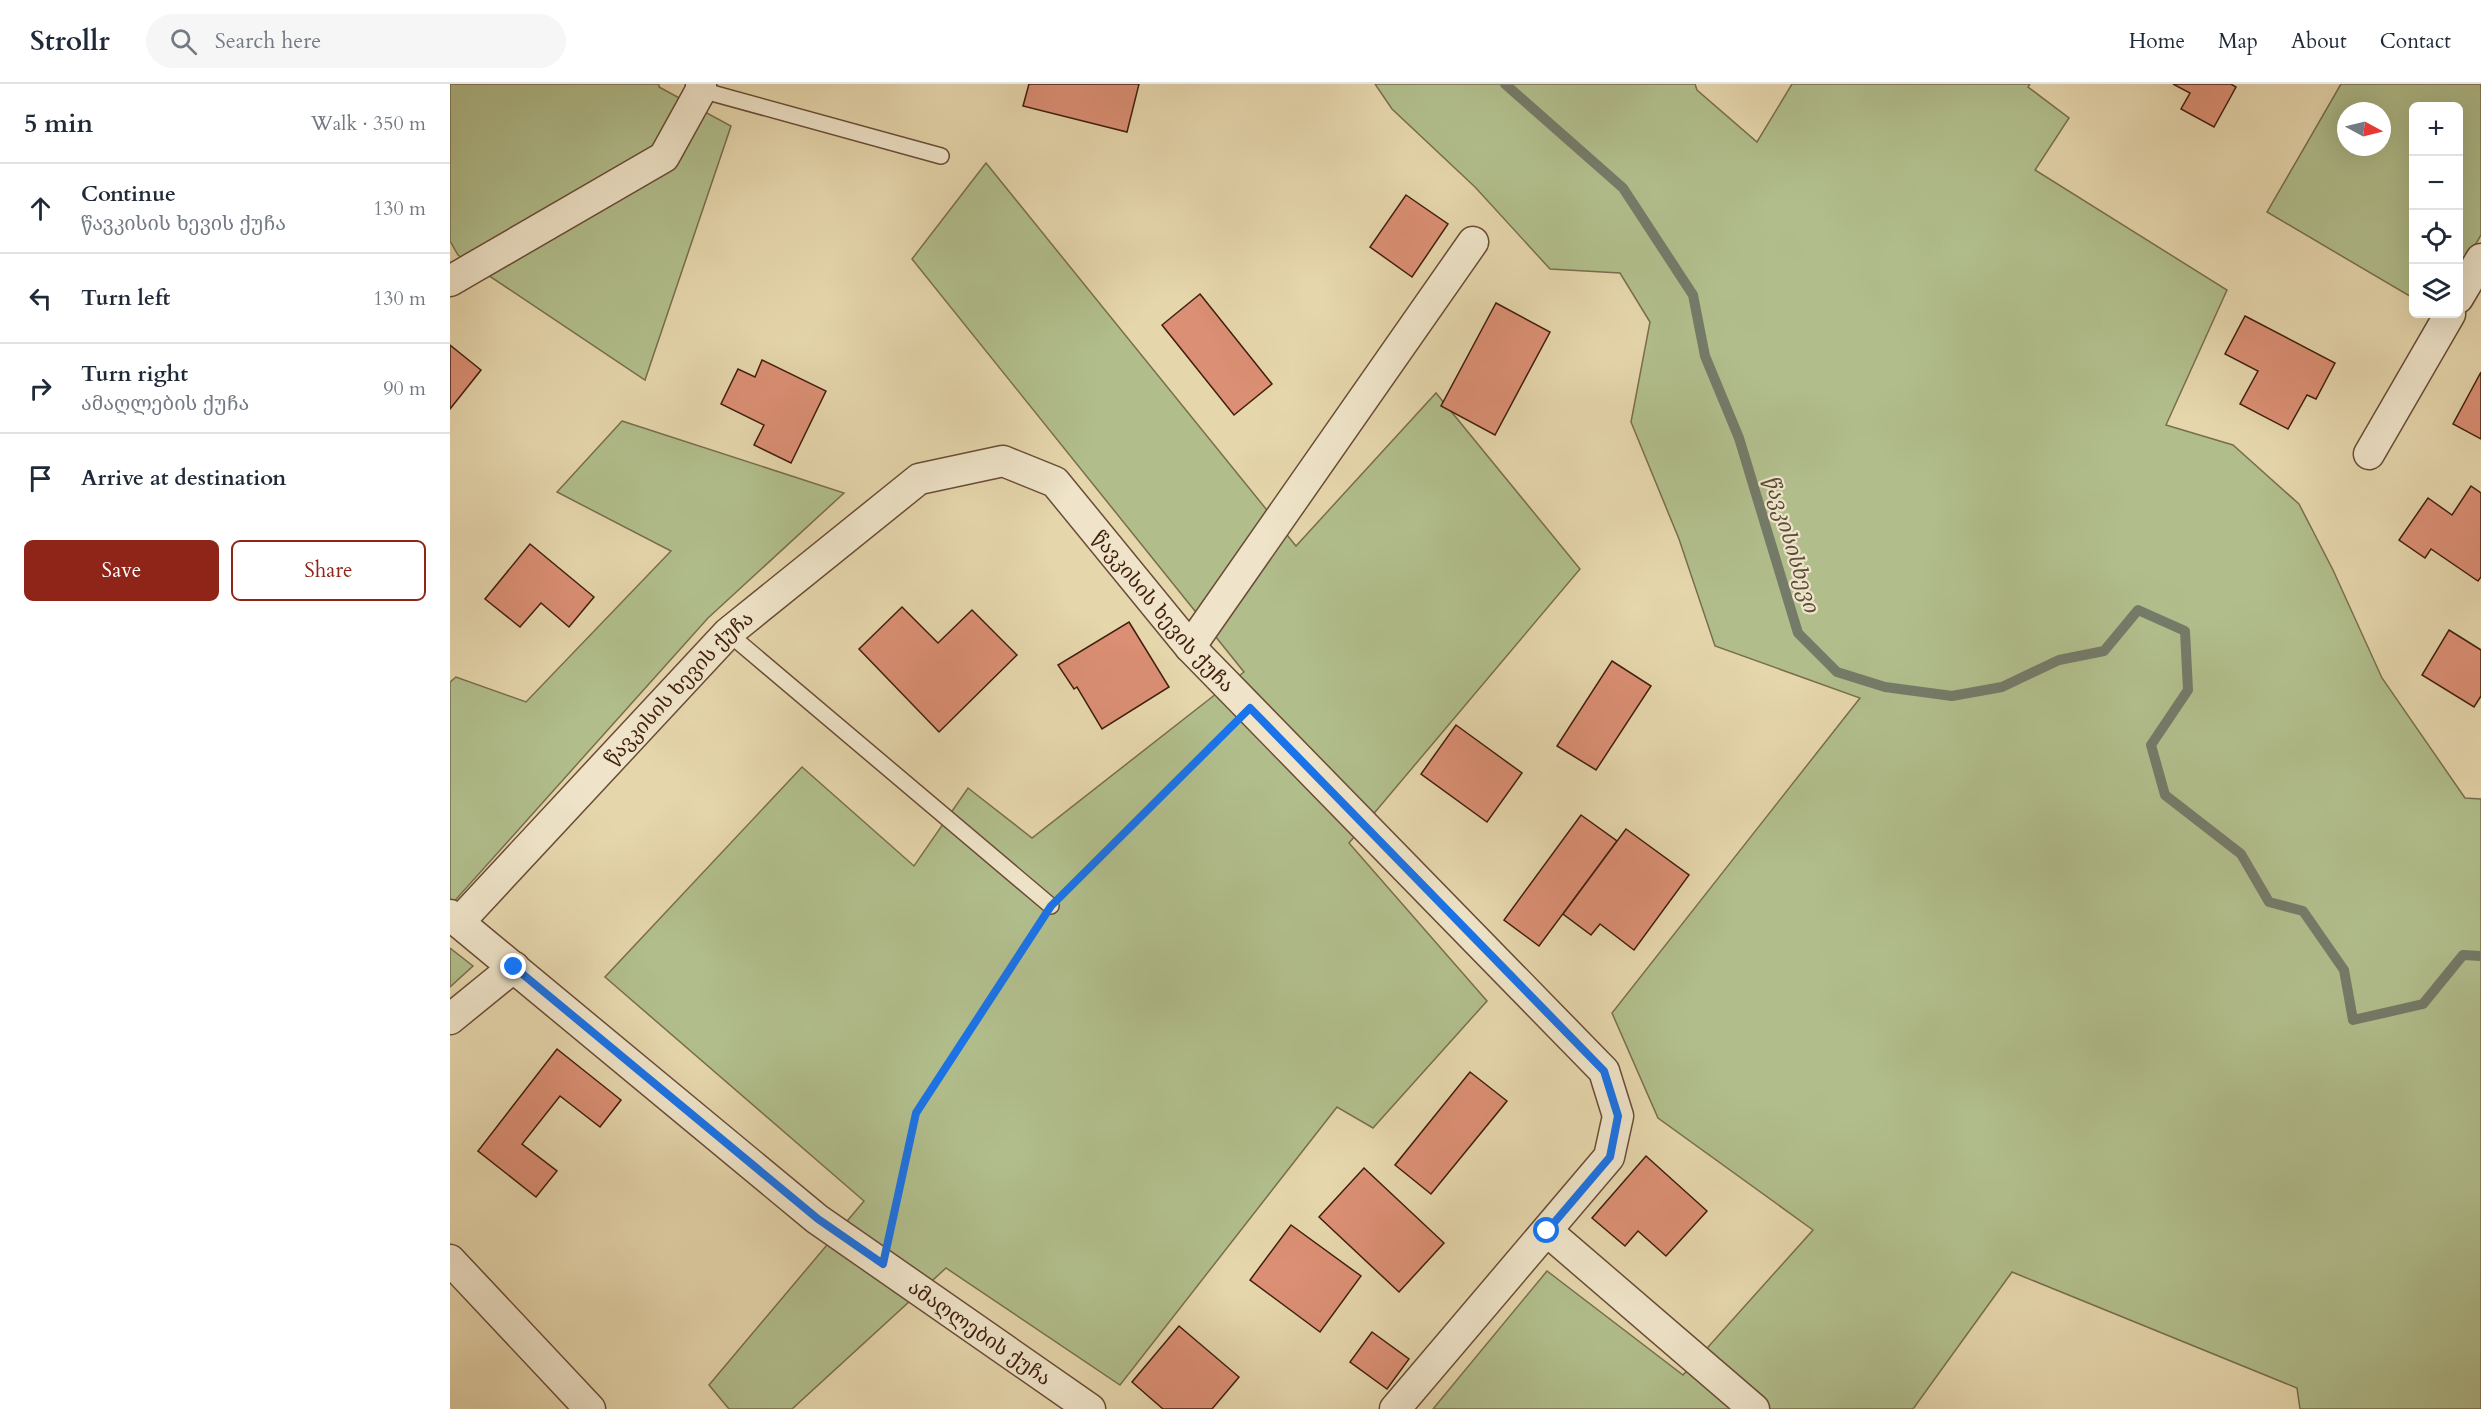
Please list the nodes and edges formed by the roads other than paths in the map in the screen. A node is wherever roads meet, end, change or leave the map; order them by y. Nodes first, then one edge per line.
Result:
1 (701, 87) edge
2 (941, 156) dead end
3 (1473, 242) dead end
4 (2481, 259) edge
5 (450, 280) edge
6 (2463, 290) edge
7 (2448, 318) edge
8 (2369, 454) dead end
9 (728, 633) junction
10 (1190, 647) junction
11 (1051, 906) road end
12 (455, 919) edge
13 (514, 967) junction
14 (450, 1019) edge
15 (1547, 1231) junction
16 (450, 1260) edge
17 (590, 1409) edge
18 (1090, 1409) edge
19 (1395, 1409) edge
20 (1754, 1409) edge

1 - 2 lane
1 - 5 street
3 - 10 street
4 - 6 street
7 - 8 street
9 - 10 street, წავკისის ხევის ქუჩა
9 - 11 lane
9 - 12 street, წავკისის ხევის ქუჩა
10 - 15 street, წავკისის ხევის ქუჩა
12 - 13 street, ამაღლების ქუჩა
13 - 14 street
13 - 18 street, ამაღლების ქუჩა
15 - 19 street, წავკისის ხევის ქუჩა
15 - 20 street
16 - 17 street

